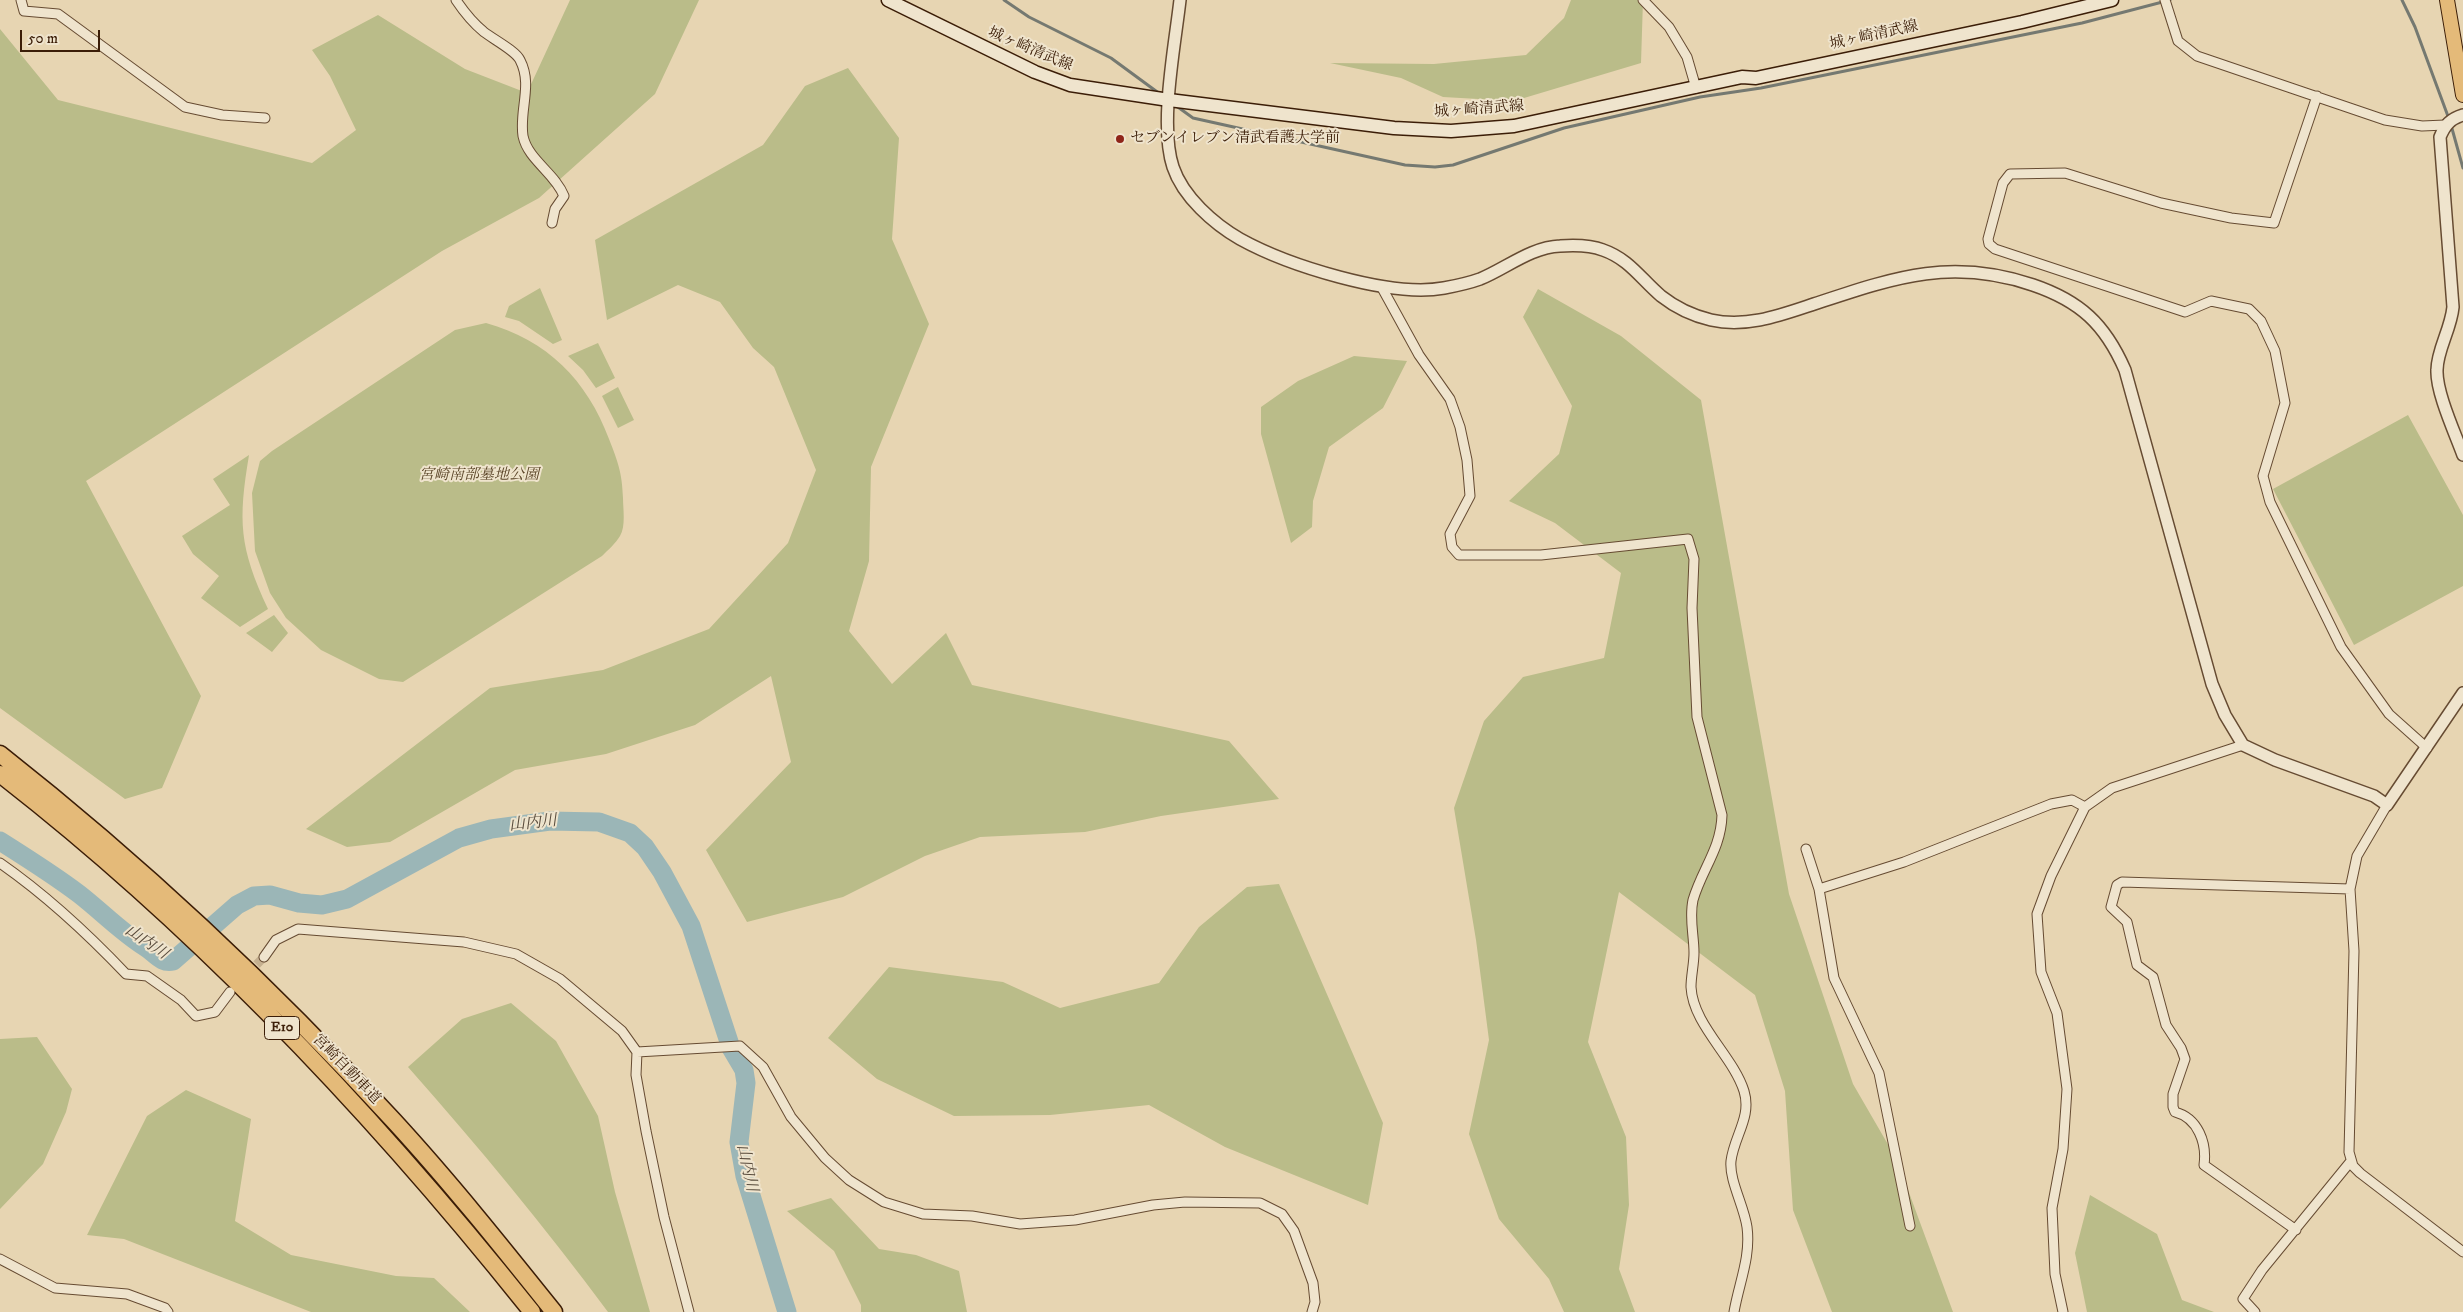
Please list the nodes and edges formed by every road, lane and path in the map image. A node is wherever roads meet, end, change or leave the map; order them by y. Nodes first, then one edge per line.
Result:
1 (21, 0) edge
2 (456, 0) edge
3 (888, 0) edge
4 (1180, 0) edge
5 (1644, 0) edge
6 (2112, 0) edge
7 (2164, 0) edge
8 (2447, 0) edge
9 (1696, 88) junction
10 (2463, 95) edge
11 (2317, 96) junction
12 (1164, 100) junction
13 (2463, 115) edge
14 (265, 118) dead end
15 (2445, 125) junction
16 (552, 224) dead end
17 (1381, 286) junction
18 (2463, 455) edge
19 (2463, 693) edge
20 (0, 744) edge
21 (2244, 745) junction
22 (2427, 748) junction
23 (0, 754) edge
24 (0, 774) edge
25 (39, 785) junction
26 (2387, 805) junction
27 (2085, 807) junction
28 (1806, 849) dead end
29 (0, 863) edge
30 (1818, 889) junction
31 (2350, 889) junction
32 (264, 957) tunnel mouth
33 (230, 992) dead end
34 (637, 1052) junction
35 (2351, 1161) junction
36 (1910, 1226) dead end
37 (2296, 1230) junction
38 (2463, 1252) edge
39 (0, 1259) edge
40 (168, 1312) edge
41 (532, 1312) edge
42 (554, 1312) edge
43 (689, 1312) edge
44 (1312, 1312) edge
45 (1734, 1312) edge
46 (2063, 1312) edge
47 (2255, 1312) edge

1 - 14 street
2 - 16 street
3 - 12 main road, 城ヶ崎清武線
4 - 12 street
5 - 9 street
6 - 9 main road, 城ヶ崎清武線
7 - 11 street
8 - 10 main road
9 - 12 main road, 城ヶ崎清武線
11 - 15 street
11 - 22 street
12 - 17 street
13 - 15 street
15 - 18 street
17 - 21 street
17 - 45 street
19 - 22 street
20 - 25 highway
21 - 26 street
21 - 27 street
22 - 26 street
23 - 25 highway, 宮崎自動車道 / E10
24 - 41 highway, 宮崎自動車道 / E10
25 - 42 highway, 宮崎自動車道 / E10
26 - 31 street
27 - 30 street
27 - 46 street
28 - 30 street
29 - 33 street
30 - 36 street
31 - 35 street
31 - 37 street
32 - 34 street
34 - 43 street
34 - 44 street
35 - 37 street
35 - 38 street
37 - 47 street
39 - 40 street

